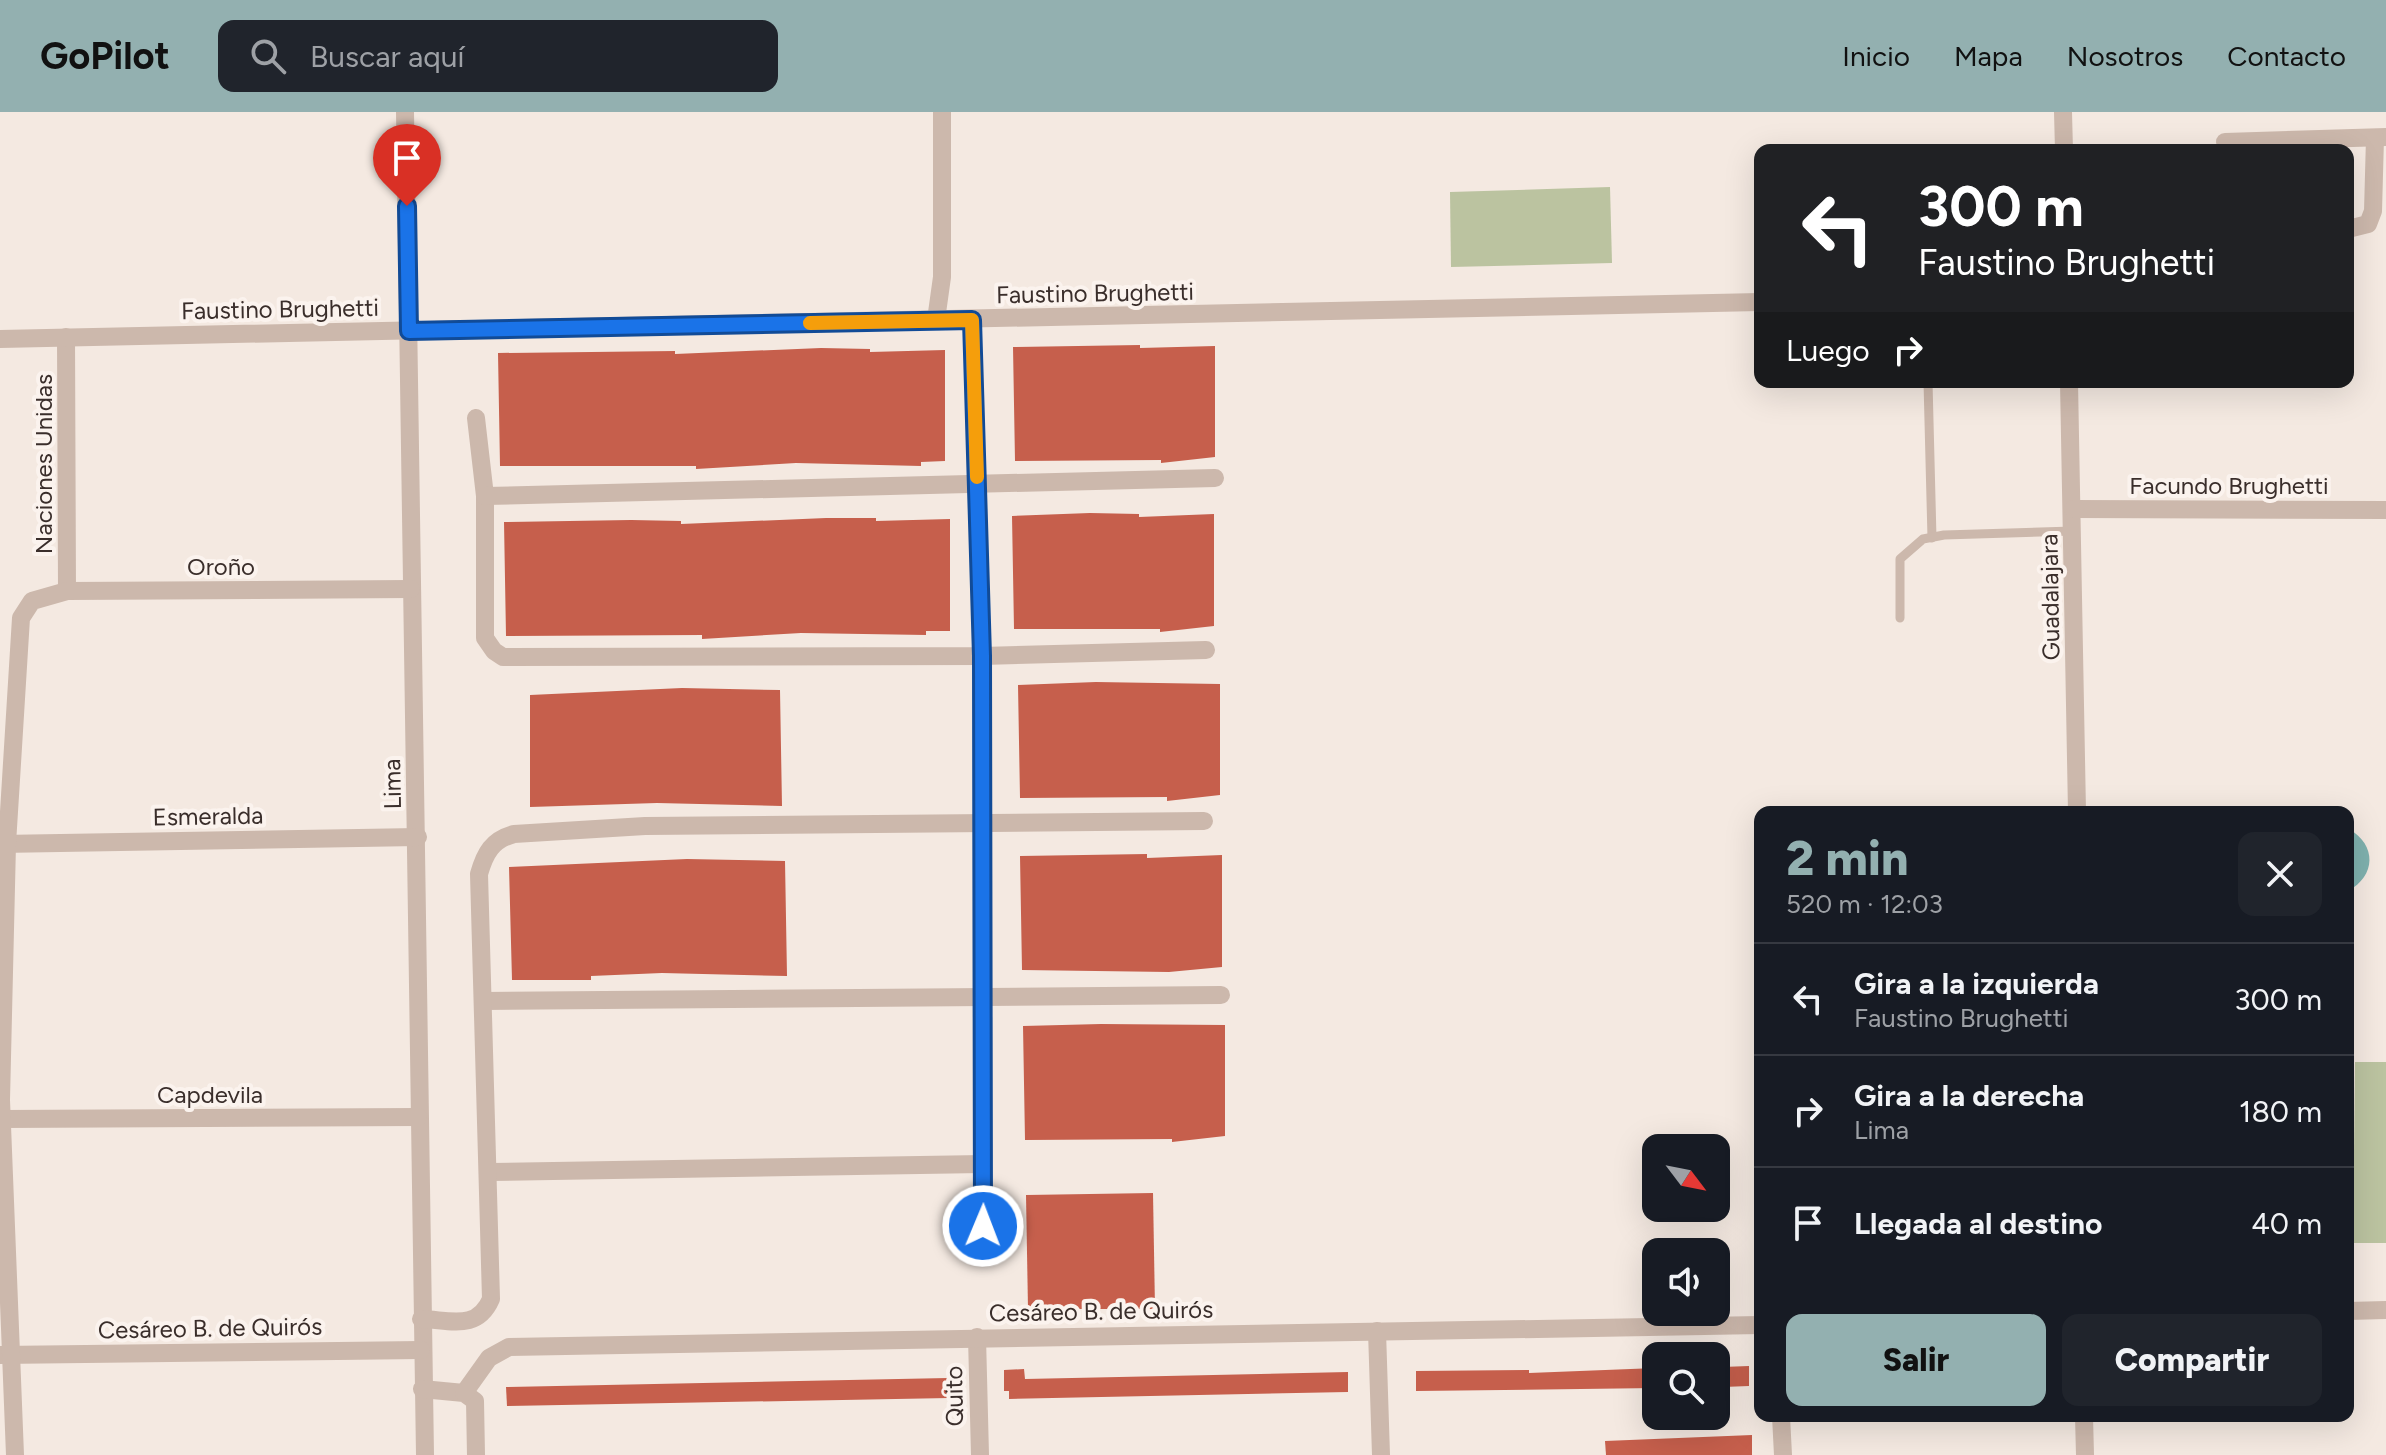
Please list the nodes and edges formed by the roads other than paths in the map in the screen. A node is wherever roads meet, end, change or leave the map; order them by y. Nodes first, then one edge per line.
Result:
1 (405, 112) edge
2 (942, 112) edge
3 (2063, 112) edge
4 (2381, 137) edge
5 (2225, 142) dead end
6 (2064, 144) edge
7 (2354, 228) edge
8 (1754, 302) edge
9 (936, 320) junction
10 (972, 320) junction
11 (409, 331) junction
12 (66, 337) junction
13 (0, 339) edge
14 (1928, 388) edge
15 (2069, 388) edge
16 (476, 418) dead end
17 (1215, 478) dead end
18 (977, 484) junction
19 (485, 496) junction
20 (2073, 509) junction
21 (2386, 510) edge
22 (2073, 531) junction
23 (1932, 538) junction
24 (411, 589) junction
25 (67, 591) junction
26 (1900, 618) dead end
27 (1206, 650) dead end
28 (982, 656) junction
29 (2077, 806) edge
30 (1204, 821) dead end
31 (982, 823) junction
32 (418, 837) junction
33 (4, 844) edge
34 (1221, 995) dead end
35 (983, 997) junction
36 (483, 1001) junction
37 (1, 1106) edge
38 (418, 1117) junction
39 (983, 1164) junction
40 (490, 1172) junction
41 (982, 1257) dead end
42 (2386, 1310) edge
43 (2354, 1311) edge
44 (421, 1319) junction
45 (1754, 1325) edge
46 (1377, 1331) junction
47 (977, 1337) junction
48 (421, 1350) junction
49 (6, 1355) edge
50 (422, 1389) junction
51 (464, 1393) junction
52 (1781, 1422) edge
53 (2084, 1422) edge
54 (15, 1455) edge
55 (425, 1455) edge
56 (476, 1455) edge
57 (980, 1455) edge
58 (1381, 1455) edge
59 (1783, 1455) edge
60 (2085, 1455) edge

1 - 11 street, Lima
2 - 9 street
3 - 6 street
4 - 5 street
4 - 7 street
8 - 10 street, Faustino Brughetti
9 - 10 street, Faustino Brughetti
9 - 11 street, Faustino Brughetti
10 - 18 street
11 - 12 street, Faustino Brughetti
11 - 24 street, Lima
12 - 13 street, Faustino Brughetti
12 - 25 street, Naciones Unidas
14 - 23 lane
15 - 20 street, Guadalajara
16 - 19 street
17 - 18 street
18 - 19 street
18 - 28 street
19 - 28 street
20 - 21 street, Facundo Brughetti
20 - 22 street, Guadalajara
22 - 23 lane
22 - 29 street, Guadalajara
23 - 26 lane
24 - 25 street, Oroño
24 - 32 street, Lima
25 - 33 street, Oroño
27 - 28 street
28 - 31 street
30 - 31 street
31 - 35 street
31 - 36 street
32 - 33 street, Esmeralda
32 - 38 street, Lima
33 - 37 street
34 - 35 street
35 - 36 street
35 - 39 street
36 - 40 street
37 - 38 street, Capdevila
37 - 49 street
38 - 44 street, Lima
39 - 40 street
39 - 41 street
40 - 44 street
42 - 43 street
44 - 48 street, Lima
45 - 46 street, Cesáreo B. de Quirós
46 - 47 street, Cesáreo B. de Quirós
46 - 58 street
47 - 51 street, Cesáreo B. de Quirós
47 - 57 street, Quito
48 - 49 street, Cesáreo B. de Quirós
48 - 50 street, Lima
49 - 54 street
50 - 51 street
50 - 55 street, Lima
51 - 56 street
52 - 59 street
53 - 60 street

